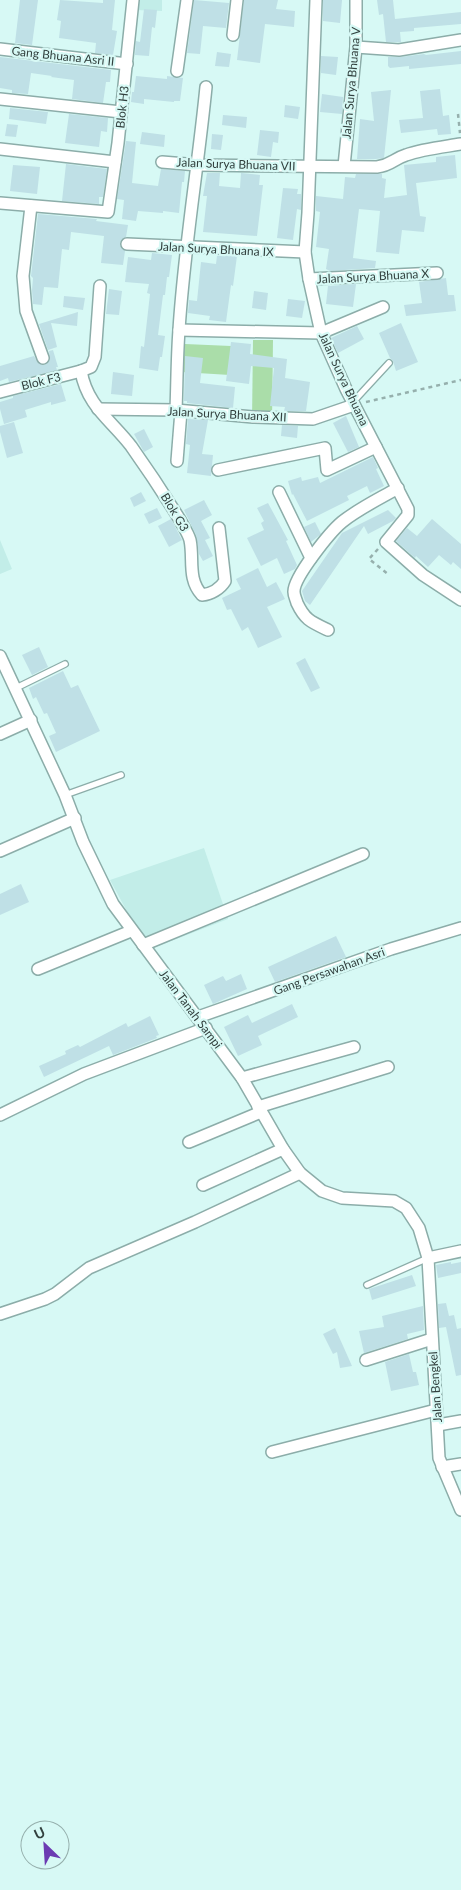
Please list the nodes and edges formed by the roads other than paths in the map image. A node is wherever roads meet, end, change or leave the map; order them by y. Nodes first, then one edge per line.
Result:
1 (133, 0) edge
2 (187, 0) edge
3 (237, 0) edge
4 (316, 0) edge
5 (356, 0) edge
6 (233, 35) dead end
7 (461, 40) edge
8 (356, 47) junction
9 (0, 49) edge
10 (127, 64) junction
11 (177, 71) dead end
12 (206, 87) dead end
13 (0, 99) edge
14 (121, 112) junction
15 (460, 139) edge
16 (0, 149) edge
17 (115, 162) junction
18 (162, 162) dead end
19 (198, 165) junction
20 (344, 166) junction
21 (310, 167) junction
22 (0, 203) edge
23 (30, 206) junction
24 (128, 244) dead end
25 (187, 248) junction
26 (305, 252) junction
27 (437, 273) dead end
28 (309, 279) junction
29 (100, 286) dead end
30 (383, 307) dead end
31 (179, 330) junction
32 (321, 333) junction
33 (43, 358) dead end
34 (389, 363) dead end
35 (81, 371) junction
36 (0, 392) edge
37 (354, 403) junction
38 (98, 409) junction
39 (179, 411) junction
40 (376, 447) junction
41 (177, 462) dead end
42 (218, 470) dead end
43 (398, 488) junction
44 (280, 492) dead end
45 (219, 528) dead end
46 (311, 558) junction
47 (461, 600) edge
48 (328, 630) dead end
49 (0, 656) edge
50 (66, 664) dead end
51 (14, 689) junction
52 (31, 720) junction
53 (0, 734) edge
54 (120, 775) dead end
55 (65, 795) junction
56 (75, 818) junction
57 (0, 851) edge
58 (363, 854) dead end
59 (461, 928) edge
60 (131, 931) junction
61 (143, 945) junction
62 (38, 969) dead end
63 (198, 1017) junction
64 (206, 1028) junction
65 (354, 1047) dead end
66 (388, 1067) dead end
67 (242, 1078) junction
68 (260, 1110) junction
69 (0, 1114) edge
70 (189, 1142) dead end
71 (283, 1149) junction
72 (300, 1173) junction
73 (203, 1186) dead end
74 (461, 1251) edge
75 (428, 1258) junction
76 (366, 1285) dead end
77 (0, 1314) edge
78 (432, 1339) junction
79 (366, 1360) dead end
80 (436, 1410) junction
81 (461, 1421) edge
82 (438, 1425) junction
83 (272, 1452) dead end
84 (461, 1464) edge
85 (442, 1467) junction
86 (461, 1510) edge

1 - 10 street, Blok H3
2 - 11 street
3 - 6 street
4 - 21 street, Jalan Surya Bhuana
5 - 8 street, Jalan Surya Bhuana V
7 - 8 street
8 - 20 street, Jalan Surya Bhuana V
9 - 10 street, Gang Bhuana Asri II
10 - 14 street, Blok H3
12 - 19 street
13 - 14 street
14 - 17 street, Blok H3
15 - 20 street, Jalan Surya Bhuana VII
16 - 17 street
17 - 23 street, Blok H3
18 - 19 street, Jalan Surya Bhuana VII
19 - 21 street, Jalan Surya Bhuana VII
19 - 25 street
20 - 21 street, Jalan Surya Bhuana VII
21 - 26 street, Jalan Surya Bhuana
22 - 23 street
23 - 33 street
24 - 25 street, Jalan Surya Bhuana IX
25 - 26 street, Jalan Surya Bhuana IX
25 - 31 street
26 - 28 street, Jalan Surya Bhuana
27 - 28 street, Jalan Surya Bhuana X
28 - 32 street, Jalan Surya Bhuana
29 - 35 street
30 - 32 street
31 - 32 street
31 - 39 street
32 - 37 street, Jalan Surya Bhuana
34 - 37 lane
35 - 36 street, Blok F3
35 - 38 street, Blok G3
37 - 39 street, Jalan Surya Bhuana XII
37 - 40 street, Jalan Surya Bhuana
38 - 39 street, Jalan Surya Bhuana XII
38 - 45 street, Blok G3
39 - 41 street
40 - 42 street
40 - 43 street, Jalan Surya Bhuana
43 - 46 street
43 - 47 street, Jalan Surya Bhuana
44 - 46 street
46 - 48 street
49 - 51 street, Jalan Tanah Sampi
50 - 51 lane
51 - 52 street, Jalan Tanah Sampi
52 - 53 street
52 - 55 street, Jalan Tanah Sampi
54 - 55 lane
55 - 56 street, Jalan Tanah Sampi
56 - 57 street
56 - 60 street, Jalan Tanah Sampi
58 - 61 street
59 - 63 street, Gang Persawahan Asri
60 - 61 street, Jalan Tanah Sampi
60 - 62 street
61 - 63 street, Jalan Tanah Sampi
63 - 64 street, Jalan Tanah Sampi
64 - 67 street, Jalan Tanah Sampi
64 - 69 street
65 - 67 street
66 - 68 street
67 - 68 street, Jalan Tanah Sampi
68 - 70 street
68 - 71 street, Jalan Tanah Sampi
71 - 72 street, Jalan Tanah Sampi
71 - 73 street
72 - 75 street, Jalan Tanah Sampi
72 - 77 street
74 - 75 street
75 - 76 lane
75 - 78 street, Jalan Bengkel
78 - 79 street
78 - 80 street, Jalan Bengkel
80 - 82 street, Jalan Bengkel
80 - 83 street
81 - 82 street
82 - 85 street, Jalan Bengkel
84 - 85 street
85 - 86 street, Jalan Bengkel

